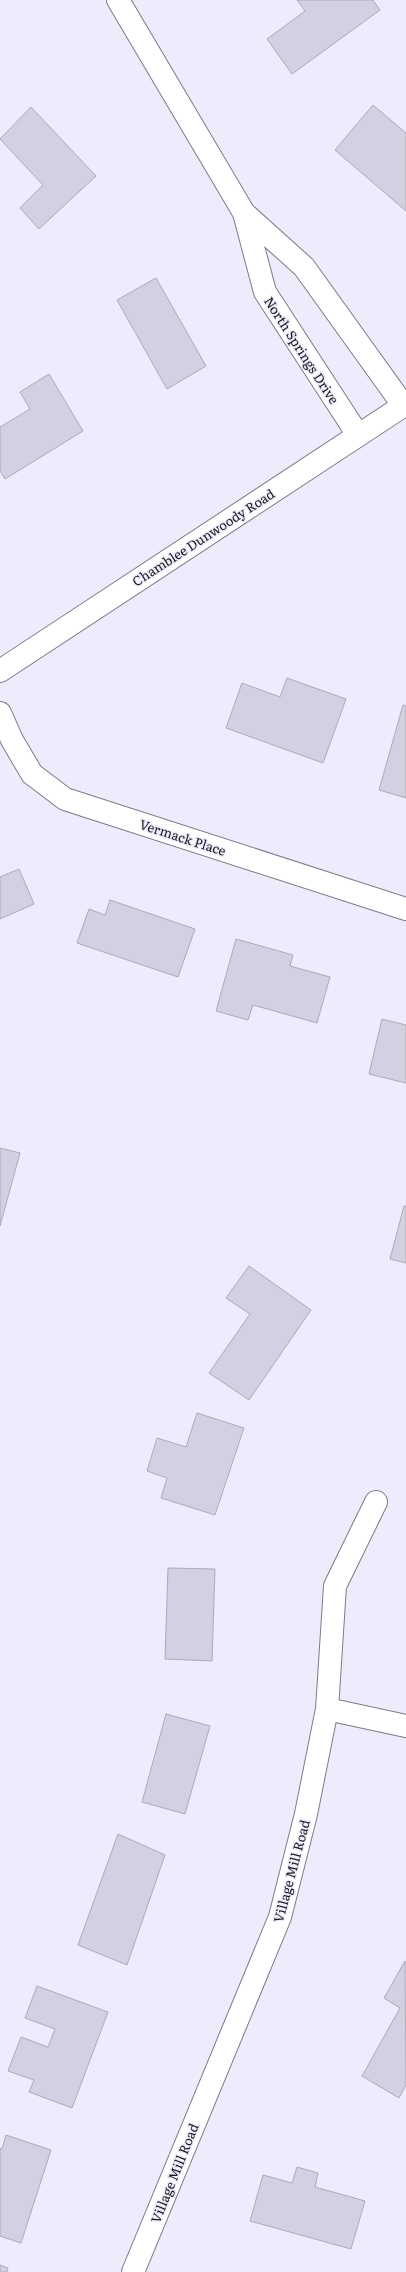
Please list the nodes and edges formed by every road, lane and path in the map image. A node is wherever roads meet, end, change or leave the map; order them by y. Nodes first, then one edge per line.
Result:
1 (118, 0) edge
2 (244, 213) junction
3 (405, 405) edge
4 (358, 435) junction
5 (0, 671) edge
6 (0, 713) edge
7 (406, 909) edge
8 (376, 1502) dead end
9 (327, 1709) junction
10 (406, 1726) edge
11 (134, 2272) edge

1 - 2 street, North Springs Drive
2 - 3 street, North Springs Drive
2 - 4 street, North Springs Drive
3 - 4 street, Chamblee Dunwoody Road
4 - 5 street, Chamblee Dunwoody Road
6 - 7 street, Vermack Place
8 - 9 street, Village Mill Road
9 - 10 street
9 - 11 street, Village Mill Road

